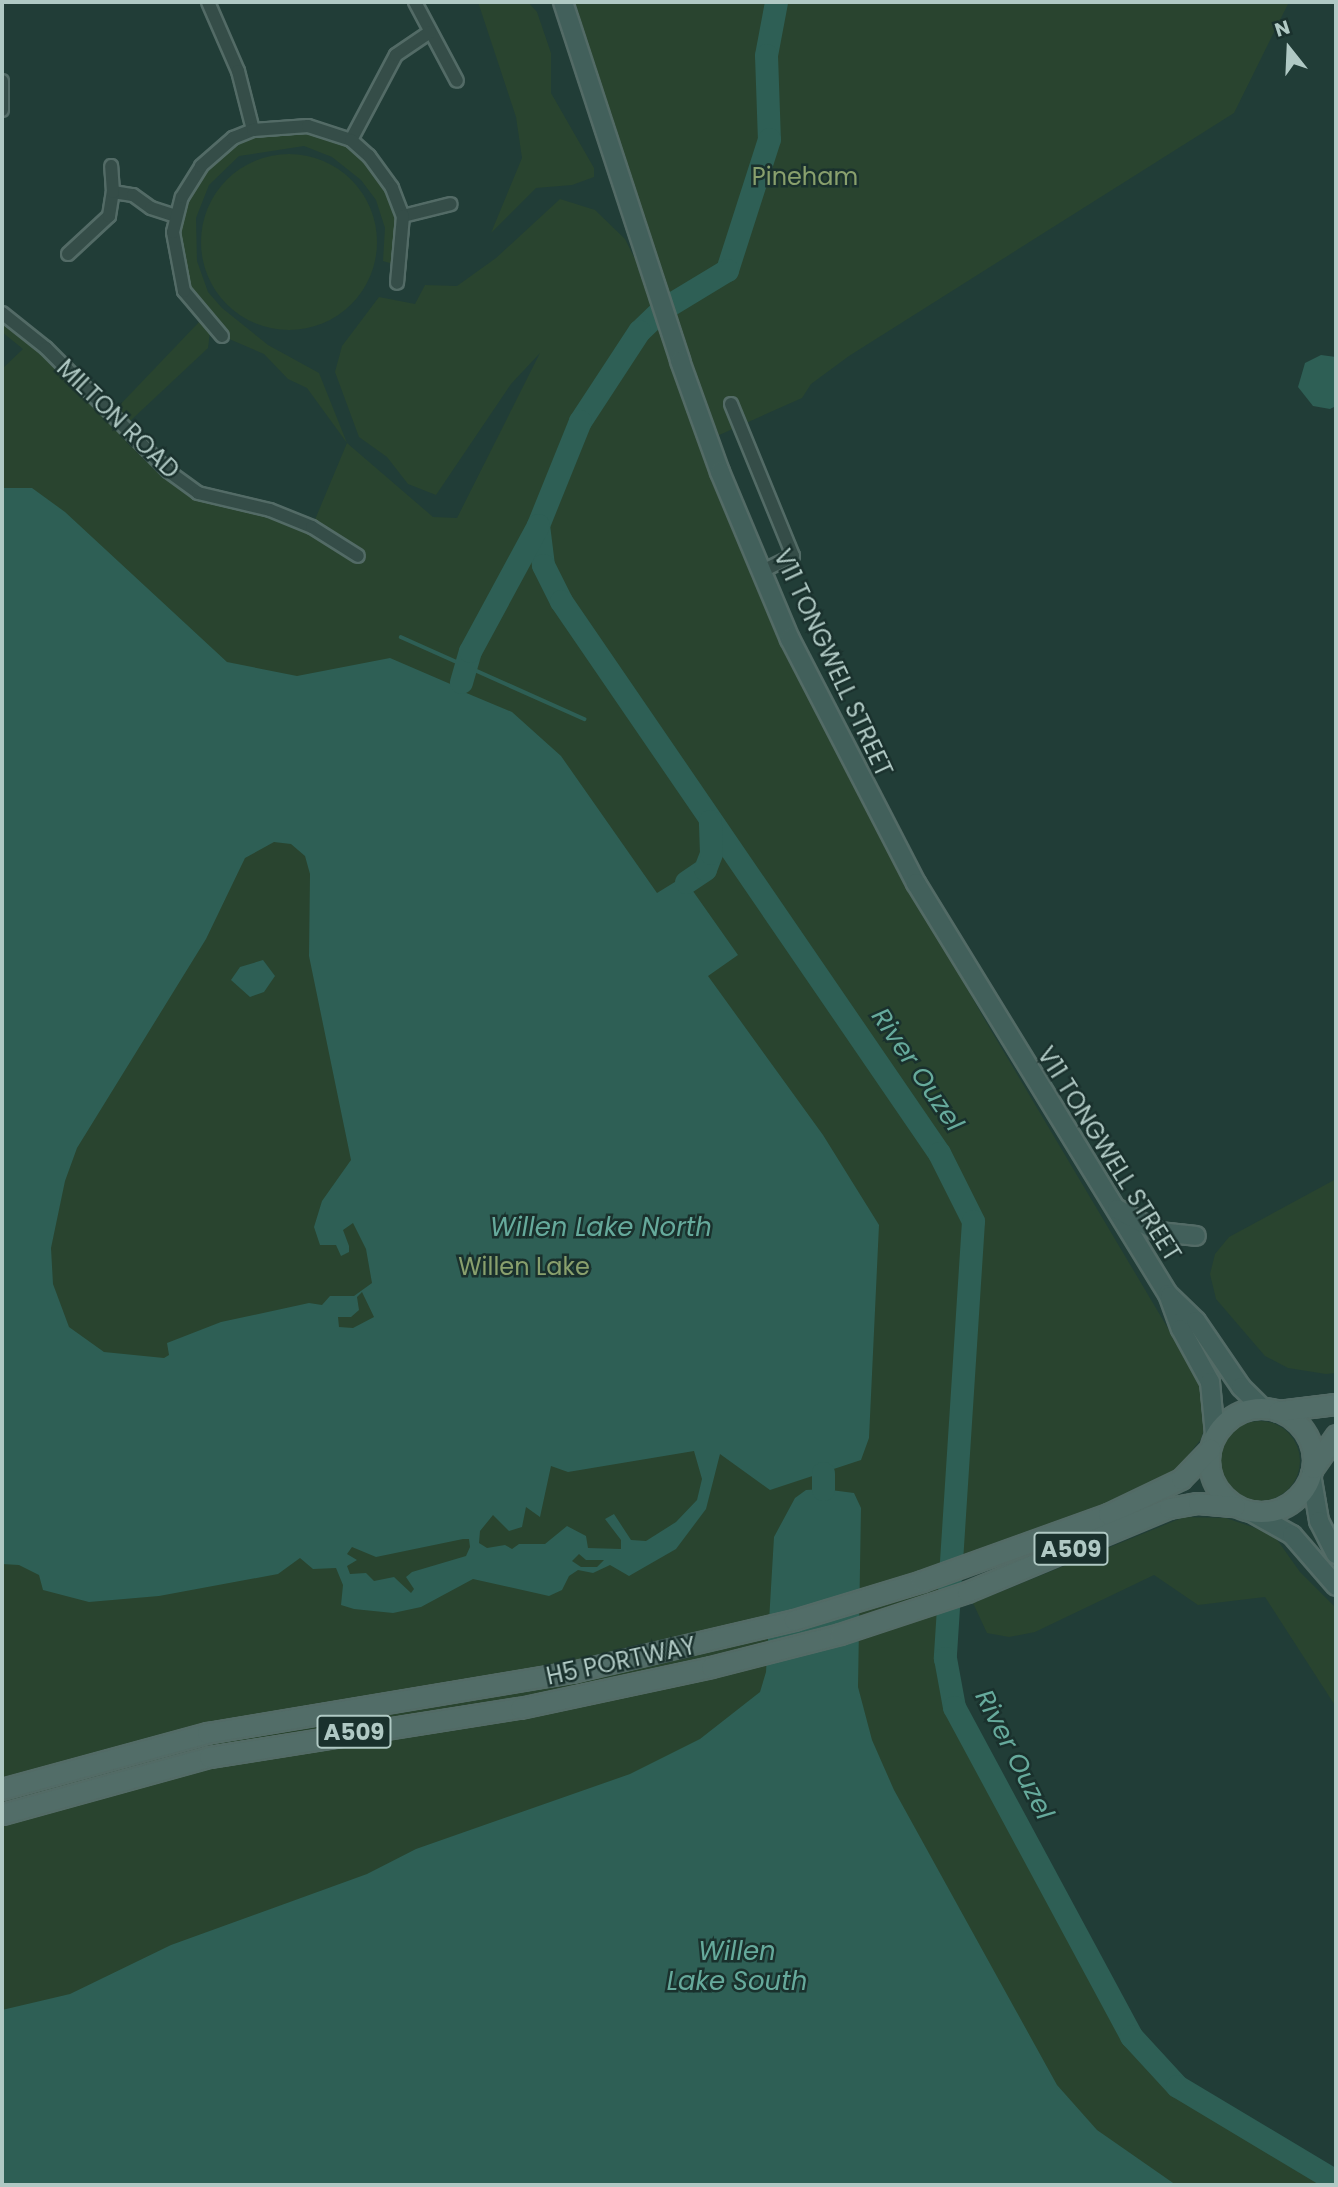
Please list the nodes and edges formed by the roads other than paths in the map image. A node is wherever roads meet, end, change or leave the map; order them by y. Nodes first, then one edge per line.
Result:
1 (208, 2) edge
2 (415, 2) edge
3 (563, 2) edge
4 (430, 32) junction
5 (457, 80) dead end
6 (2, 81) edge
7 (2, 110) edge
8 (253, 130) junction
9 (351, 140) junction
10 (111, 166) dead end
11 (113, 192) junction
12 (451, 204) dead end
13 (176, 216) junction
14 (403, 216) junction
15 (68, 254) dead end
16 (397, 283) dead end
17 (2, 313) edge
18 (222, 336) dead end
19 (731, 404) dead end
20 (358, 556) dead end
21 (762, 571) junction
22 (1117, 1209) junction
23 (1196, 1236) dead end
24 (1168, 1294) junction
25 (1336, 1404) edge
26 (1270, 1410) junction
27 (1336, 1435) edge
28 (1212, 1442) junction
29 (1312, 1471) junction
30 (1165, 1499) junction
31 (1243, 1509) junction
32 (1135, 1512) junction
33 (1333, 1549) edge
34 (1336, 1586) edge
35 (2, 1789) edge
36 (2, 1814) edge

1 - 8 street
2 - 4 street
3 - 21 street, V11 TONGWELL STREET
4 - 5 street
4 - 9 street
6 - 7 street
8 - 9 street
8 - 13 street
9 - 14 street
10 - 11 street
11 - 13 street
11 - 15 street
12 - 14 street
13 - 18 street
14 - 16 street
17 - 20 street, MILTON ROAD
19 - 21 street
21 - 22 street, V11 TONGWELL STREET
22 - 23 street
22 - 24 street, V11 TONGWELL STREET
24 - 26 street, V11 TONGWELL STREET
24 - 28 street, V11 TONGWELL STREET
25 - 26 main road, A509
26 - 28 main road, A509
26 - 29 main road
27 - 29 main road, A509
28 - 30 main road, H5 PORTWAY / A509
28 - 31 main road
29 - 31 main road, A509
29 - 33 street
30 - 31 main road, H5 PORTWAY / A509
30 - 32 main road, H5 PORTWAY / A509
31 - 34 street
32 - 35 main road, H5 PORTWAY / A509
32 - 36 main road, H5 PORTWAY / A509

